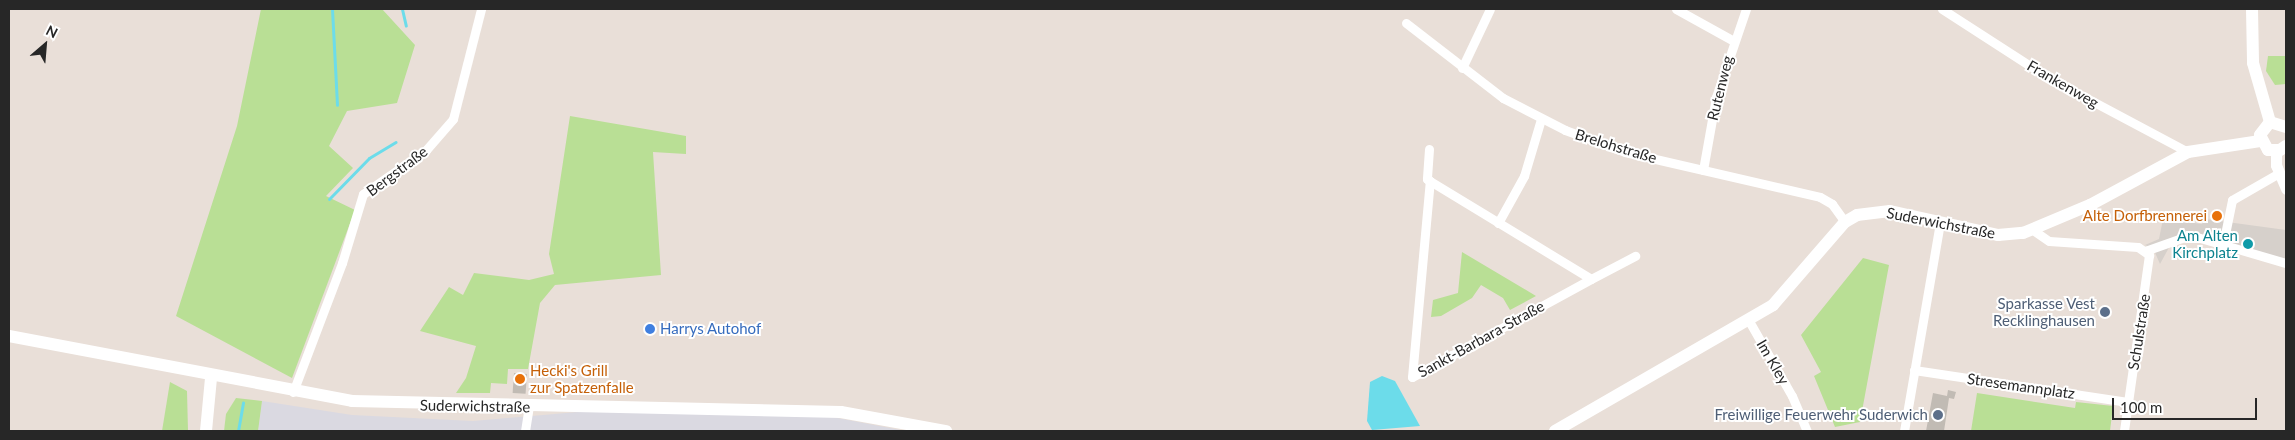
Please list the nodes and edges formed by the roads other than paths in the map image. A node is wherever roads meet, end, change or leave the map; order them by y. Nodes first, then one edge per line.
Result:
1 (481, 9) edge
2 (1490, 9) edge
3 (1676, 9) edge
4 (1746, 9) edge
5 (1942, 9) edge
6 (2252, 9) edge
7 (1406, 23) dead end
8 (1732, 40) junction
9 (1462, 68) junction
10 (1541, 120) junction
11 (2270, 122) junction
12 (2286, 127) edge
13 (2260, 141) junction
14 (2281, 148) edge
15 (1429, 149) dead end
16 (2188, 152) junction
17 (1703, 170) junction
18 (2278, 172) junction
19 (1430, 181) junction
20 (2286, 189) edge
21 (1845, 222) junction
22 (1940, 222) junction
23 (1498, 223) junction
24 (2034, 230) junction
25 (2223, 244) junction
26 (2145, 251) junction
27 (1635, 256) dead end
28 (2286, 263) edge
29 (1591, 279) junction
30 (1750, 322) junction
31 (9, 336) edge
32 (1914, 370) junction
33 (211, 378) junction
34 (293, 392) junction
35 (2128, 402) junction
36 (529, 407) junction
37 (206, 431) edge
38 (525, 431) edge
39 (946, 431) edge
40 (1555, 431) edge
41 (1807, 431) edge
42 (1904, 431) edge
43 (2124, 431) edge

1 - 34 street, Bergstraße
2 - 9 street
3 - 8 street
4 - 8 street, Rutenweg
5 - 16 street, Frankenweg
6 - 11 main road
7 - 9 street, Brelohstraße
8 - 17 street, Rutenweg
9 - 10 street, Brelohstraße
10 - 17 street, Brelohstraße
10 - 23 street
11 - 12 main road
11 - 13 main road
13 - 14 main road
13 - 16 main road, Suderwichstraße
14 - 18 street
15 - 19 street, Sankt-Barbara-Straße
16 - 24 main road, Suderwichstraße
17 - 21 street, Brelohstraße
18 - 20 street
18 - 25 street
19 - 23 street
19 - 29 street, Sankt-Barbara-Straße
21 - 22 main road, Suderwichstraße
21 - 30 main road
22 - 24 main road, Suderwichstraße
22 - 32 street
23 - 29 street
24 - 26 street
25 - 26 street
25 - 28 street
26 - 35 street, Schulstraße
27 - 29 street, Sankt-Barbara-Straße
30 - 40 main road
30 - 41 street, Im Kley
31 - 33 main road, Suderwichstraße
32 - 35 street, Stresemannplatz
32 - 42 street
33 - 34 main road, Suderwichstraße
33 - 37 main road
34 - 36 main road, Suderwichstraße
35 - 43 street, Schulstraße
36 - 38 street
36 - 39 main road, Suderwichstraße

